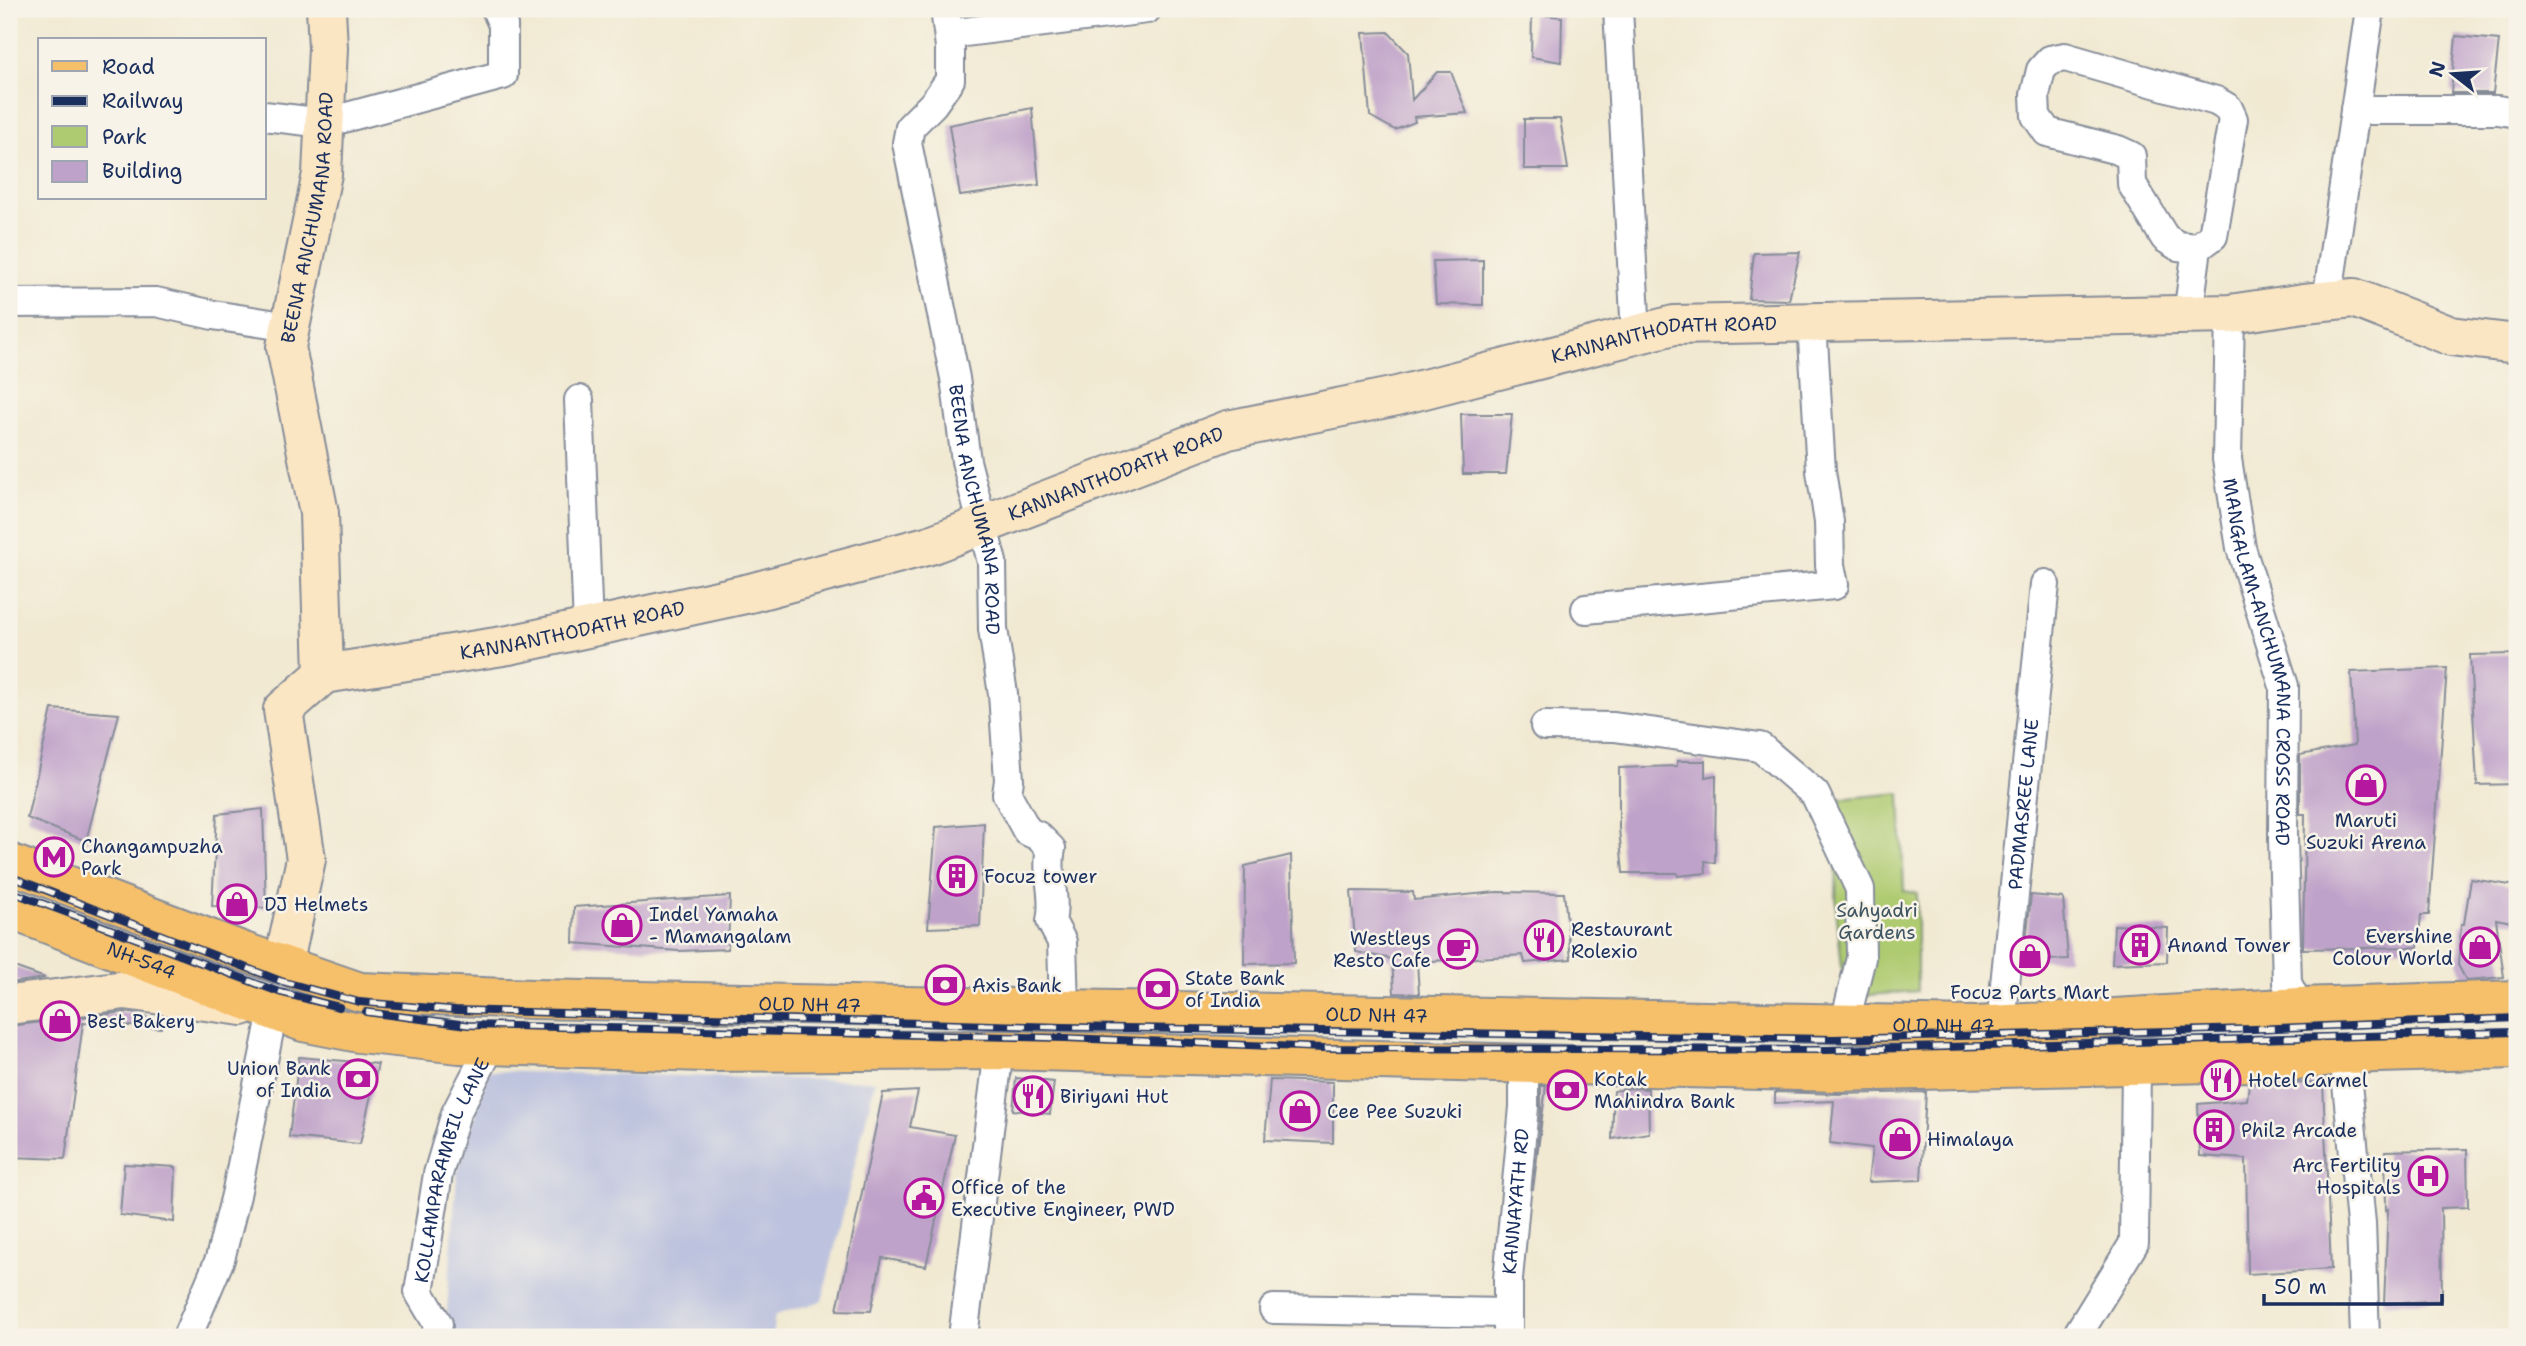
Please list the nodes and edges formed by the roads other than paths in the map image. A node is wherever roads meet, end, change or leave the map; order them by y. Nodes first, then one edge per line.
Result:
1 (326, 9) edge
2 (496, 9) edge
3 (1147, 9) edge
4 (1618, 9) edge
5 (2370, 9) edge
6 (947, 21) edge
7 (2355, 110) junction
8 (2517, 113) edge
9 (266, 116) edge
10 (325, 123) junction
11 (2197, 248) junction
12 (2327, 300) junction
13 (9, 303) edge
14 (2230, 314) junction
15 (2188, 315) junction
16 (1812, 323) junction
17 (290, 327) junction
18 (1636, 334) junction
19 (2517, 344) edge
20 (579, 400) dead end
21 (981, 526) junction
22 (2045, 584) dead end
23 (1586, 610) dead end
24 (588, 628) junction
25 (324, 674) junction
26 (1545, 726) dead end
27 (9, 863) edge
28 (9, 909) edge
29 (283, 966) junction
30 (2517, 1000) edge
31 (705, 1002) junction
32 (9, 1005) edge
33 (2299, 1007) junction
34 (1064, 1008) junction
35 (273, 1011) junction
36 (1844, 1026) junction
37 (1988, 1026) junction
38 (491, 1045) junction
39 (2517, 1049) edge
40 (999, 1050) junction
41 (704, 1052) junction
42 (2344, 1054) junction
43 (1524, 1064) junction
44 (2136, 1065) junction
45 (1974, 1068) junction
46 (1274, 1309) dead end
47 (1508, 1325) edge
48 (187, 1337) edge
49 (436, 1337) edge
50 (963, 1337) edge
51 (2076, 1337) edge
52 (2365, 1337) edge

1 - 10 street, BEENA ANCHUMANA ROAD
2 - 10 street
3 - 6 street
4 - 18 street
5 - 7 street
6 - 21 street, BEENA ANCHUMANA ROAD
7 - 8 street
7 - 12 street
9 - 10 street
10 - 17 street, BEENA ANCHUMANA ROAD
11 - 11 street
11 - 15 street
12 - 14 street, KANNANTHODATH ROAD
12 - 19 street, KANNANTHODATH ROAD
13 - 17 street
14 - 15 street, KANNANTHODATH ROAD
14 - 33 street, MANGALAM-ANCHUMANA CROSS ROAD
15 - 16 street, KANNANTHODATH ROAD
16 - 18 street, KANNANTHODATH ROAD
16 - 23 street
17 - 25 street, BEENA ANCHUMANA ROAD
18 - 21 street, KANNANTHODATH ROAD
20 - 24 street
21 - 24 street, KANNANTHODATH ROAD
21 - 34 street, BEENA ANCHUMANA ROAD
22 - 37 street, PADMASREE LANE
24 - 25 street, KANNANTHODATH ROAD
25 - 29 street
26 - 36 street
27 - 29 main road, OLD NH 47
28 - 35 main road, NH-544
29 - 31 main road, OLD NH 47
30 - 33 main road, OLD NH 47
31 - 34 main road, OLD NH 47
31 - 41 main road
32 - 35 street
33 - 37 main road, OLD NH 47
34 - 36 main road, OLD NH 47
35 - 38 main road
35 - 48 street
36 - 37 main road, OLD NH 47
37 - 45 main road
38 - 41 main road
38 - 49 street, KOLLAMPARAMBIL LANE
39 - 42 main road
40 - 41 main road
40 - 43 main road
40 - 50 street
42 - 44 main road
42 - 52 street
43 - 45 main road
43 - 47 street, KANNAYATH RD
44 - 45 main road
44 - 51 street
46 - 47 street

